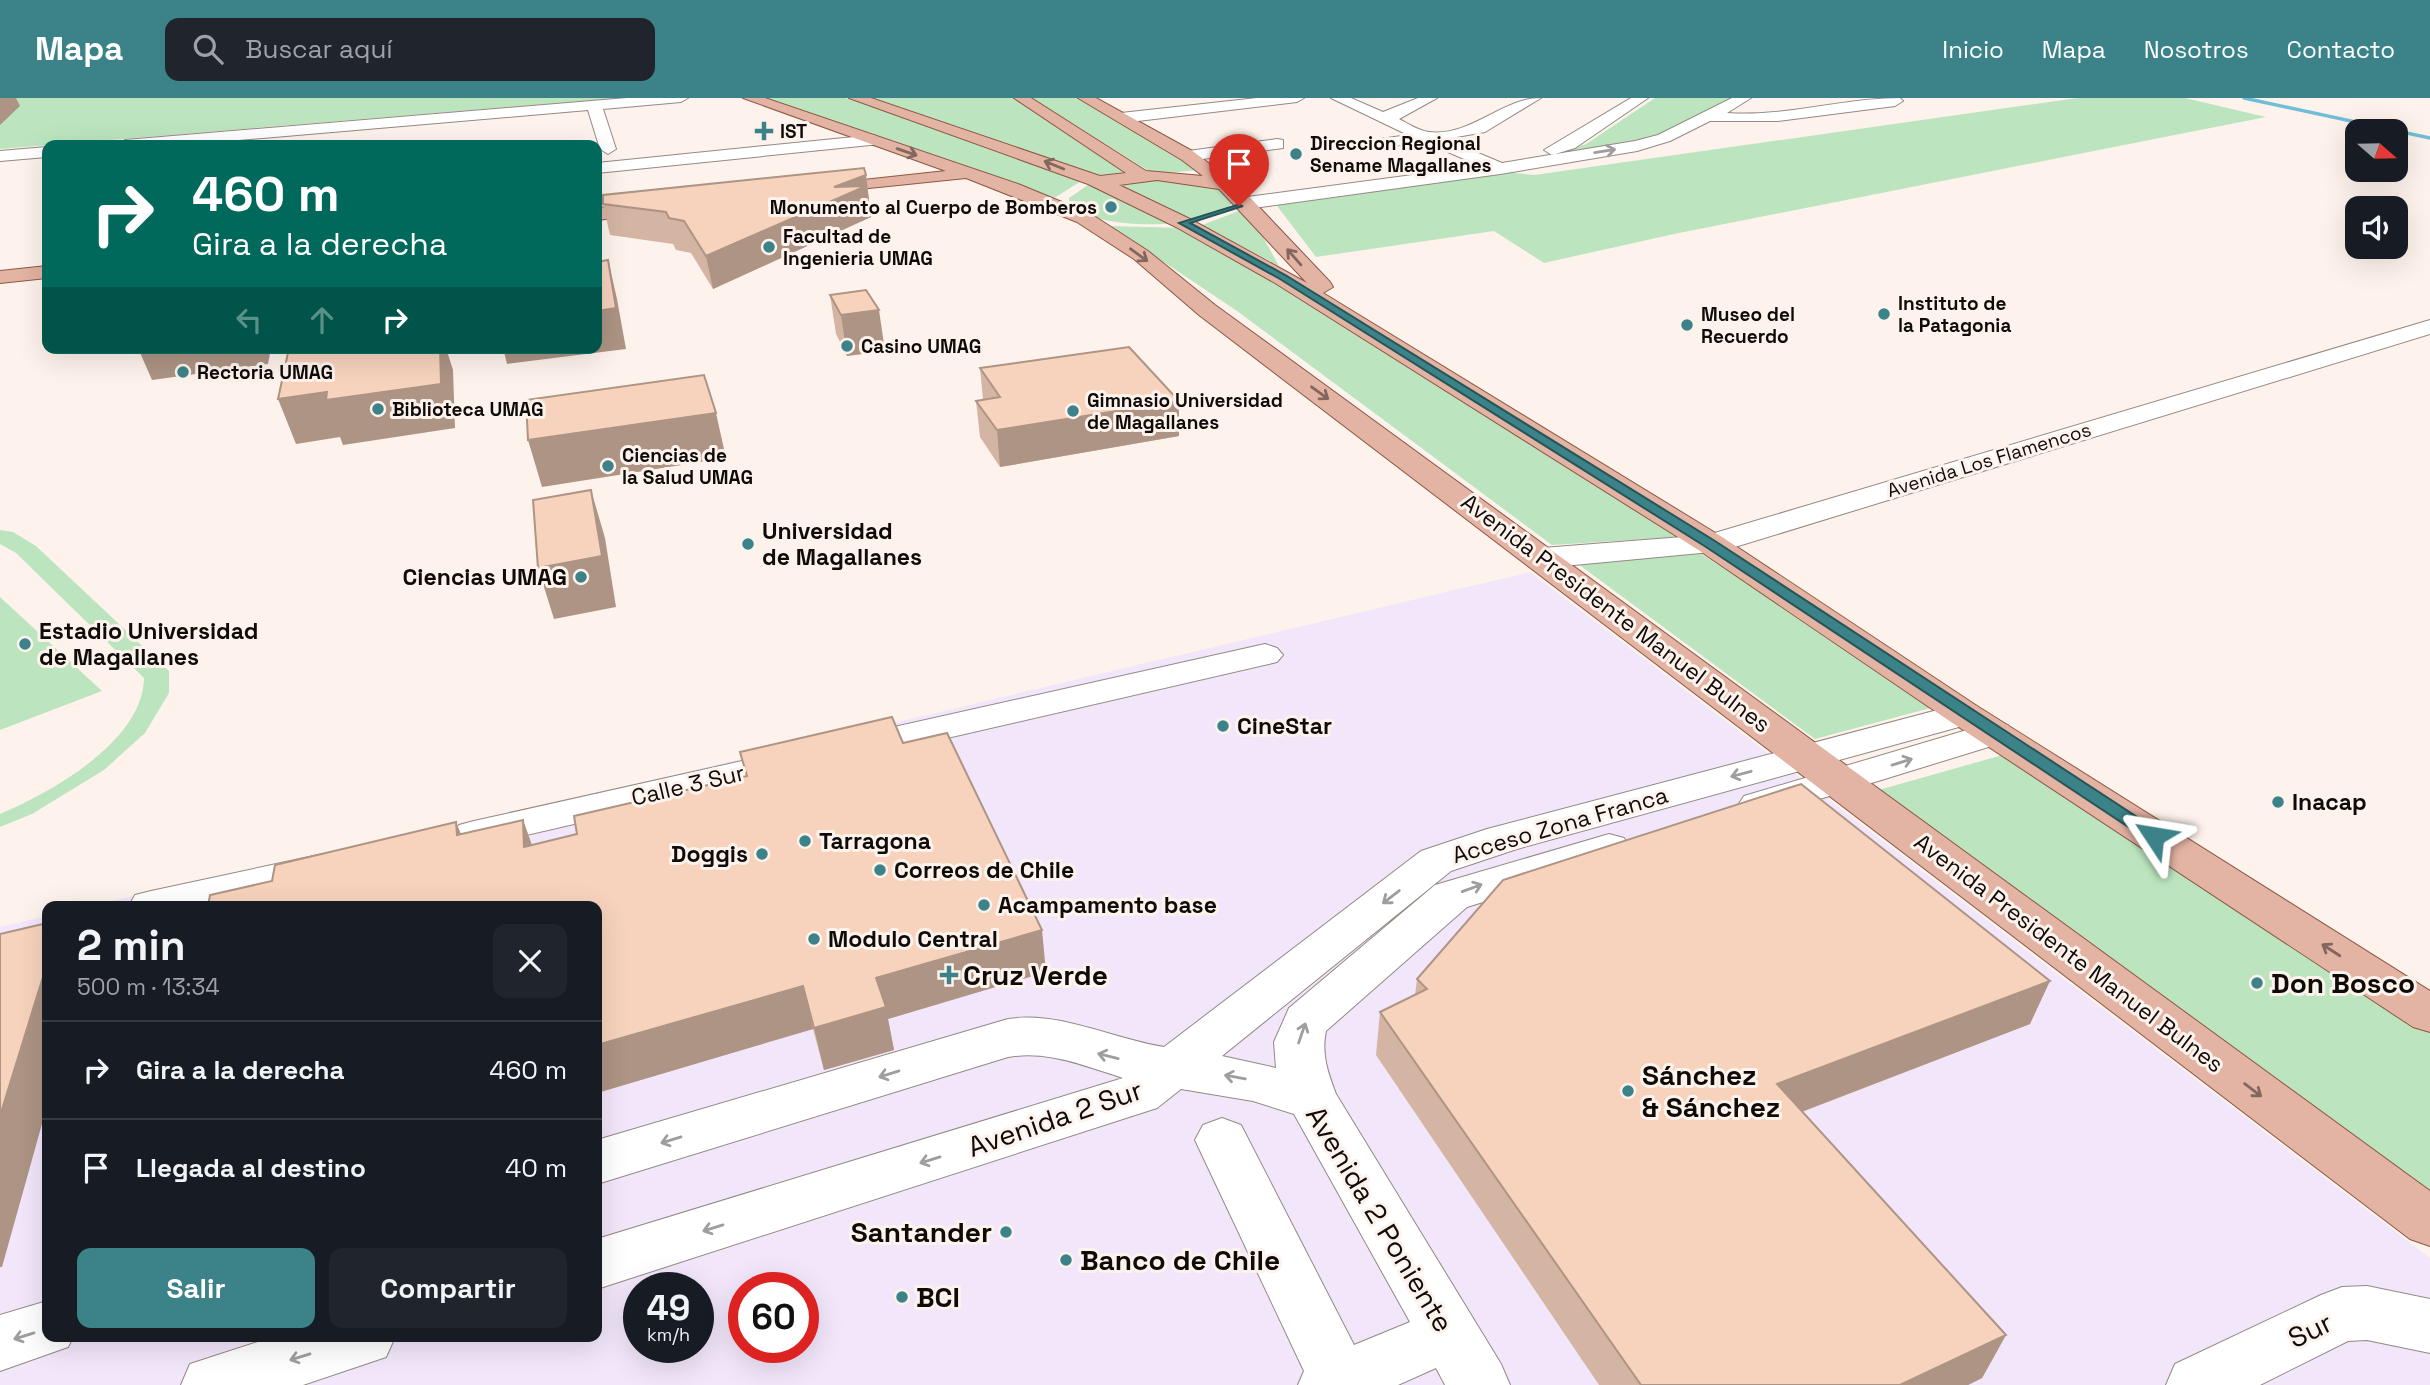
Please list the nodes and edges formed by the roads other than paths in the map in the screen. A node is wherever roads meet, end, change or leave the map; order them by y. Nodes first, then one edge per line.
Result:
1 (681, 98) edge
2 (750, 98) edge
3 (856, 98) edge
4 (1021, 98) edge
5 (1085, 98) edge
6 (1297, 98) edge
7 (1338, 98) edge
8 (1430, 98) edge
9 (1534, 98) edge
10 (1641, 98) edge
11 (1744, 98) edge
12 (1867, 105) dead end
13 (594, 106) junction
14 (1380, 116) junction
15 (1708, 116) junction
16 (1121, 118) junction
17 (1339, 120) dead end
18 (1431, 138) junction
19 (184, 140) edge
20 (874, 141) junction
21 (1277, 144) dead end
22 (1373, 145) dead end
23 (608, 149) dead end
24 (42, 152) edge
25 (0, 156) edge
26 (1188, 156) junction
27 (647, 157) junction
28 (1493, 165) junction
29 (602, 167) edge
30 (971, 174) junction
31 (1142, 176) junction
32 (1097, 181) junction
33 (799, 187) edge
34 (1228, 188) junction
35 (1247, 203) junction
36 (669, 206) joint
37 (602, 213) edge
38 (1072, 213) junction
39 (1183, 223) junction
40 (42, 273) edge
41 (0, 277) edge
42 (1358, 323) junction
43 (2430, 327) edge
44 (1711, 544) junction
45 (1542, 558) junction
46 (1265, 655) dead end
47 (1979, 724) junction
48 (1823, 769) junction
49 (439, 842) edge
50 (358, 860) edge
51 (174, 901) edge
52 (2430, 1014) edge
53 (1175, 1066) junction
54 (1312, 1099) junction
55 (1222, 1140) dead end
56 (602, 1160) edge
57 (2430, 1223) edge
58 (602, 1262) edge
59 (2430, 1326) edge
60 (42, 1330) edge
61 (1449, 1334) junction
62 (349, 1342) edge
63 (0, 1343) edge
64 (1337, 1383) edge
65 (212, 1385) edge
66 (1479, 1385) edge
67 (2197, 1385) edge

1 - 13 street
2 - 20 main road, Avenida Presidente Manuel Bulnes
32 -> 3 main road
4 - 31 main road
5 - 16 main road
6 - 16 street
7 - 14 street
8 - 14 street
9 - 18 street
10 - 28 street
11 - 15 street
12 - 15 street
13 - 19 street
13 - 23 street
14 - 17 street
14 - 18 street
28 -> 15 street
16 - 26 main road
18 - 22 street
18 - 28 street
20 - 27 street
20 -> 30 main road, Avenida Presidente Manuel Bulnes
21 - 26 street
24 - 25 street
26 - 34 main road
27 - 29 street
27 - 36 street
28 - 34 street
28 - 35 street
30 - 33 main road
30 - 38 main road, Avenida Presidente Manuel Bulnes
31 - 32 main road
31 - 34 main road
32 - 38 main road
32 - 39 main road
34 - 35 main road
35 - 39 main road
42 -> 35 main road
36 - 37 main road
38 - 39 main road
38 -> 45 main road, Avenida Presidente Manuel Bulnes
39 - 42 main road
40 - 41 main road
42 - 44 main road
43 - 44 street, Avenida Los Flamencos
44 - 45 street, Avenida Los Flamencos
44 - 47 main road
45 - 48 main road, Avenida Presidente Manuel Bulnes
46 - 49 street, Calle 3 Sur
47 - 48 street, Acceso Zona Franca
52 -> 47 main road
48 -> 53 street, Acceso Zona Franca
54 -> 48 street, Acceso Zona Franca
48 -> 57 main road, Avenida Presidente Manuel Bulnes
50 - 51 street
54 -> 53 street, Avenida 2 Poniente
53 -> 56 street, Avenida 2 Sur
53 -> 58 street, Avenida 2 Sur
54 - 61 street, Avenida 2 Poniente
55 - 64 street
59 - 67 street, Sur
60 -> 63 street
61 - 64 street
61 - 66 street, Avenida 2 Poniente
62 -> 65 street

